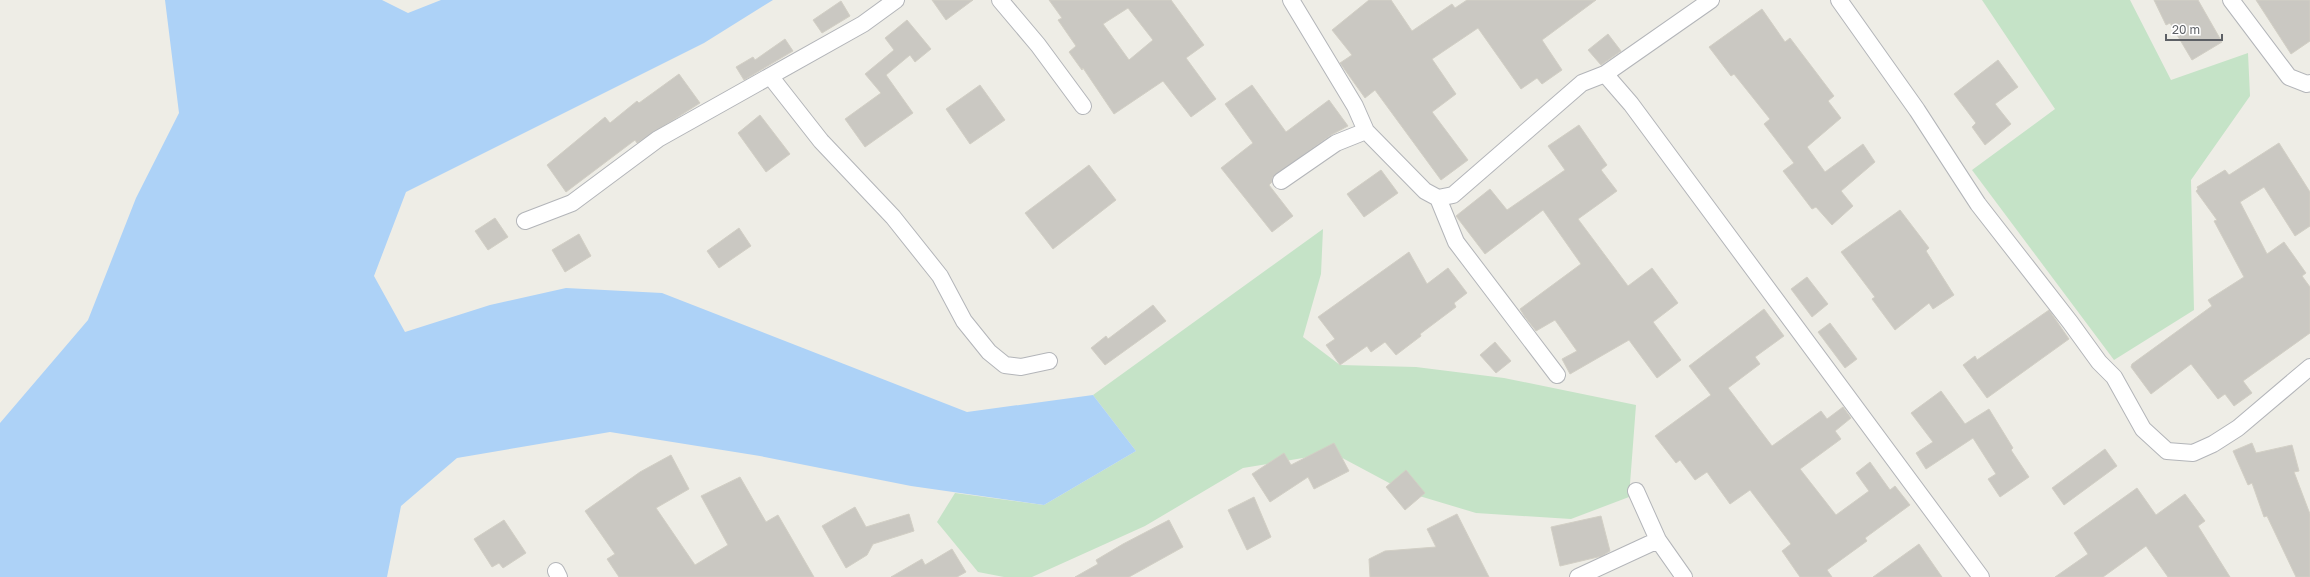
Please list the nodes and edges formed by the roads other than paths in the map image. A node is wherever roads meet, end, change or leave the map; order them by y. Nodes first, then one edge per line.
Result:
1 (896, 0) edge
2 (1000, 0) edge
3 (1711, 0) edge
4 (1838, 0) edge
5 (2231, 0) edge
6 (1298, 3) edge
7 (1605, 74) junction
8 (770, 76) junction
9 (2310, 82) edge
10 (1083, 106) dead end
11 (1366, 131) junction
12 (1281, 181) dead end
13 (1438, 198) junction
14 (525, 221) dead end
15 (1049, 361) dead end
16 (2310, 368) edge
17 (1557, 376) dead end
18 (1636, 491) dead end
19 (1658, 540) junction
20 (1578, 577) edge
21 (1684, 577) edge
22 (1981, 577) edge

1 - 8 street
2 - 10 street
3 - 7 street
4 - 16 street
5 - 9 street
6 - 11 street
7 - 13 street
7 - 22 street
8 - 14 street
8 - 15 street
11 - 12 street
11 - 13 street
13 - 17 street
18 - 19 street
19 - 20 street
19 - 21 street

